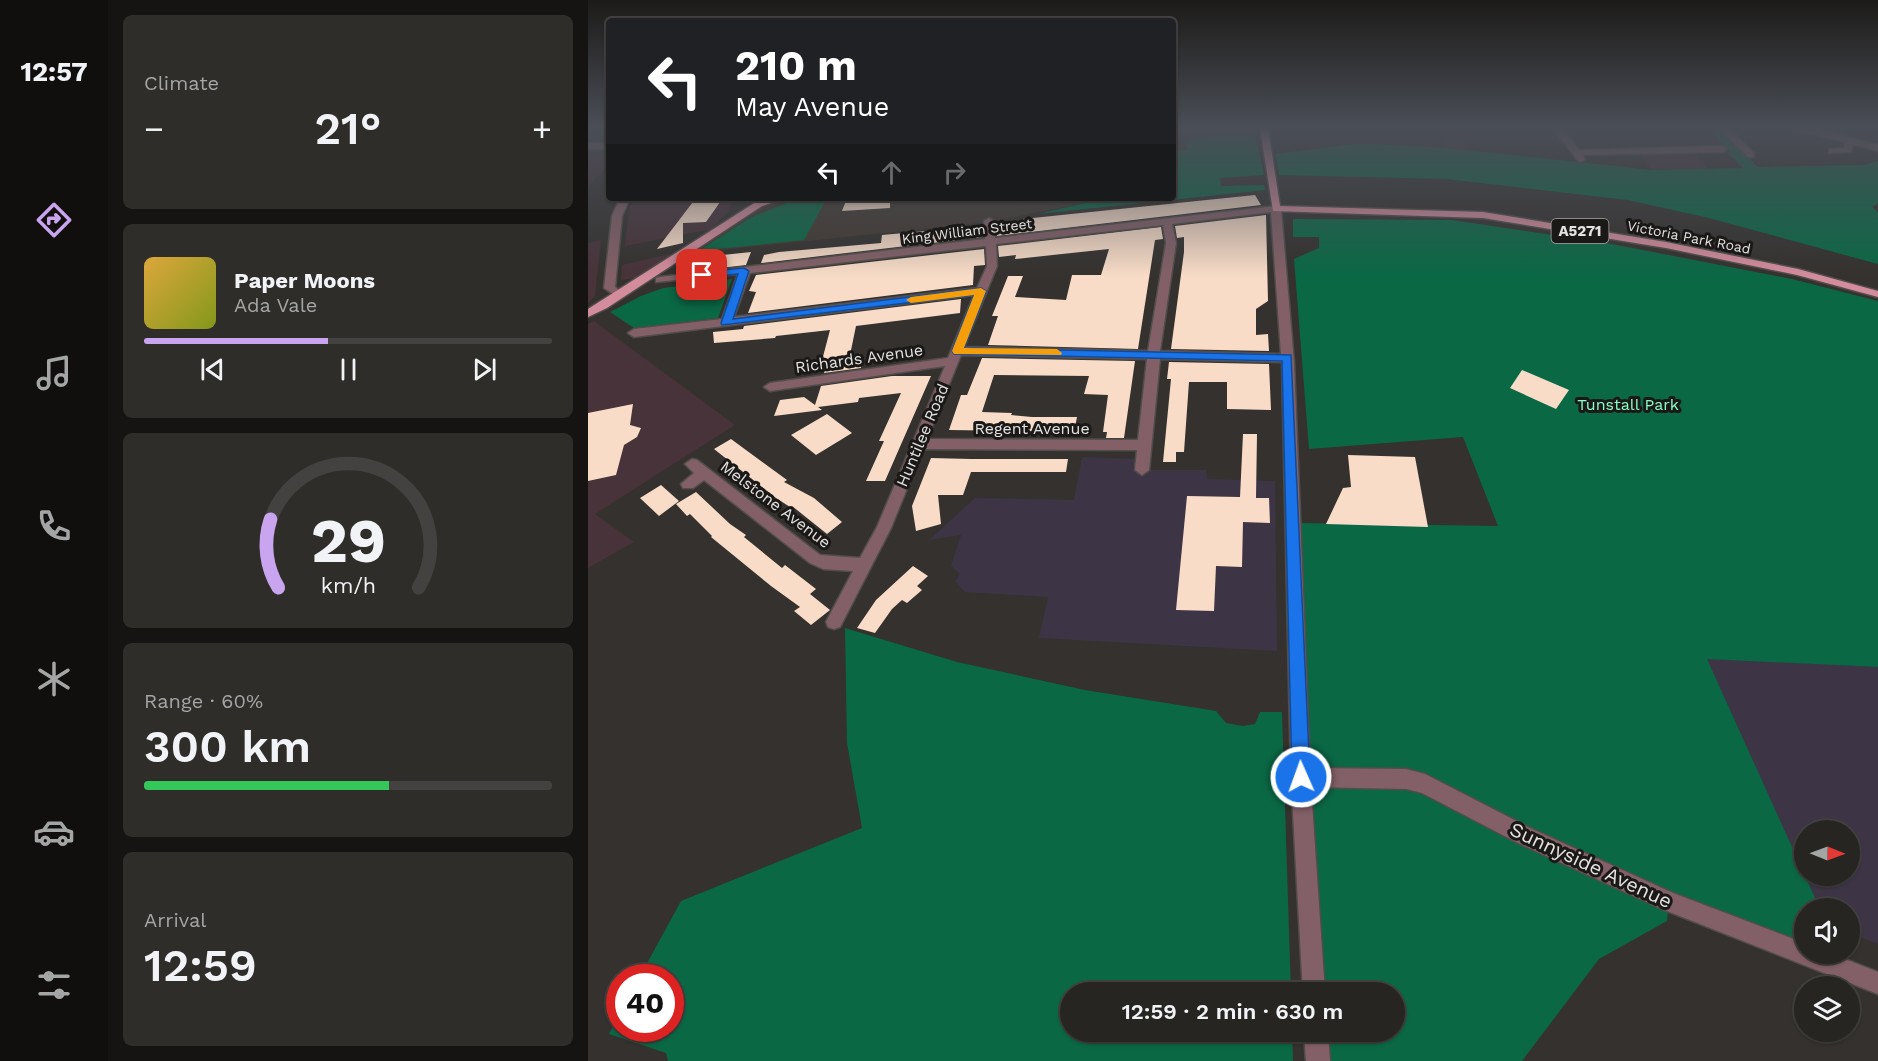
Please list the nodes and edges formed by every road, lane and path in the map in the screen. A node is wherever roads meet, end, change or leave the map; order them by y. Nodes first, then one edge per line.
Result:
1 (1272, 178) edge
2 (623, 201) edge
3 (756, 201) edge
4 (1276, 209) junction
5 (990, 221) dead end
6 (1167, 222) junction
7 (992, 241) junction
8 (744, 271) junction
9 (660, 280) dead end
10 (981, 291) junction
11 (1878, 294) edge
12 (619, 295) junction
13 (588, 314) edge
14 (726, 323) junction
15 (634, 333) dead end
16 (1154, 354) junction
17 (956, 356) junction
18 (1287, 358) junction
19 (770, 387) dead end
20 (918, 444) junction
21 (1145, 445) junction
22 (1142, 470) dead end
23 (688, 484) dead end
24 (863, 564) junction
25 (834, 622) dead end
26 (1301, 777) junction
27 (1313, 982) edge
28 (1878, 983) edge
29 (1317, 1042) edge
30 (1318, 1061) edge

1 - 4 main road
2 - 12 street
3 - 12 main road
4 - 6 street, King William Street
4 - 11 main road, Victoria Park Road / A5271
4 - 18 street
5 - 7 street, Huntilee Road
6 - 7 street, King William Street
6 - 16 street
7 - 8 street, King William Street
7 - 10 street, Huntilee Road
8 - 9 street, King William Street
8 - 14 street
10 - 14 street
10 - 17 street, Huntilee Road
12 - 13 main road
14 - 15 street
16 - 17 street, Richards Avenue
16 - 18 street, Richards Avenue
16 - 21 street
17 - 19 street, Richards Avenue
17 - 20 street, Huntilee Road
18 - 26 street
20 - 21 street, Regent Avenue
20 - 24 street, Huntilee Road
21 - 22 street
23 - 24 street, Melstone Avenue
24 - 25 street, Huntilee Road
26 - 27 street
26 - 28 street, Sunnyside Avenue
29 - 30 street

